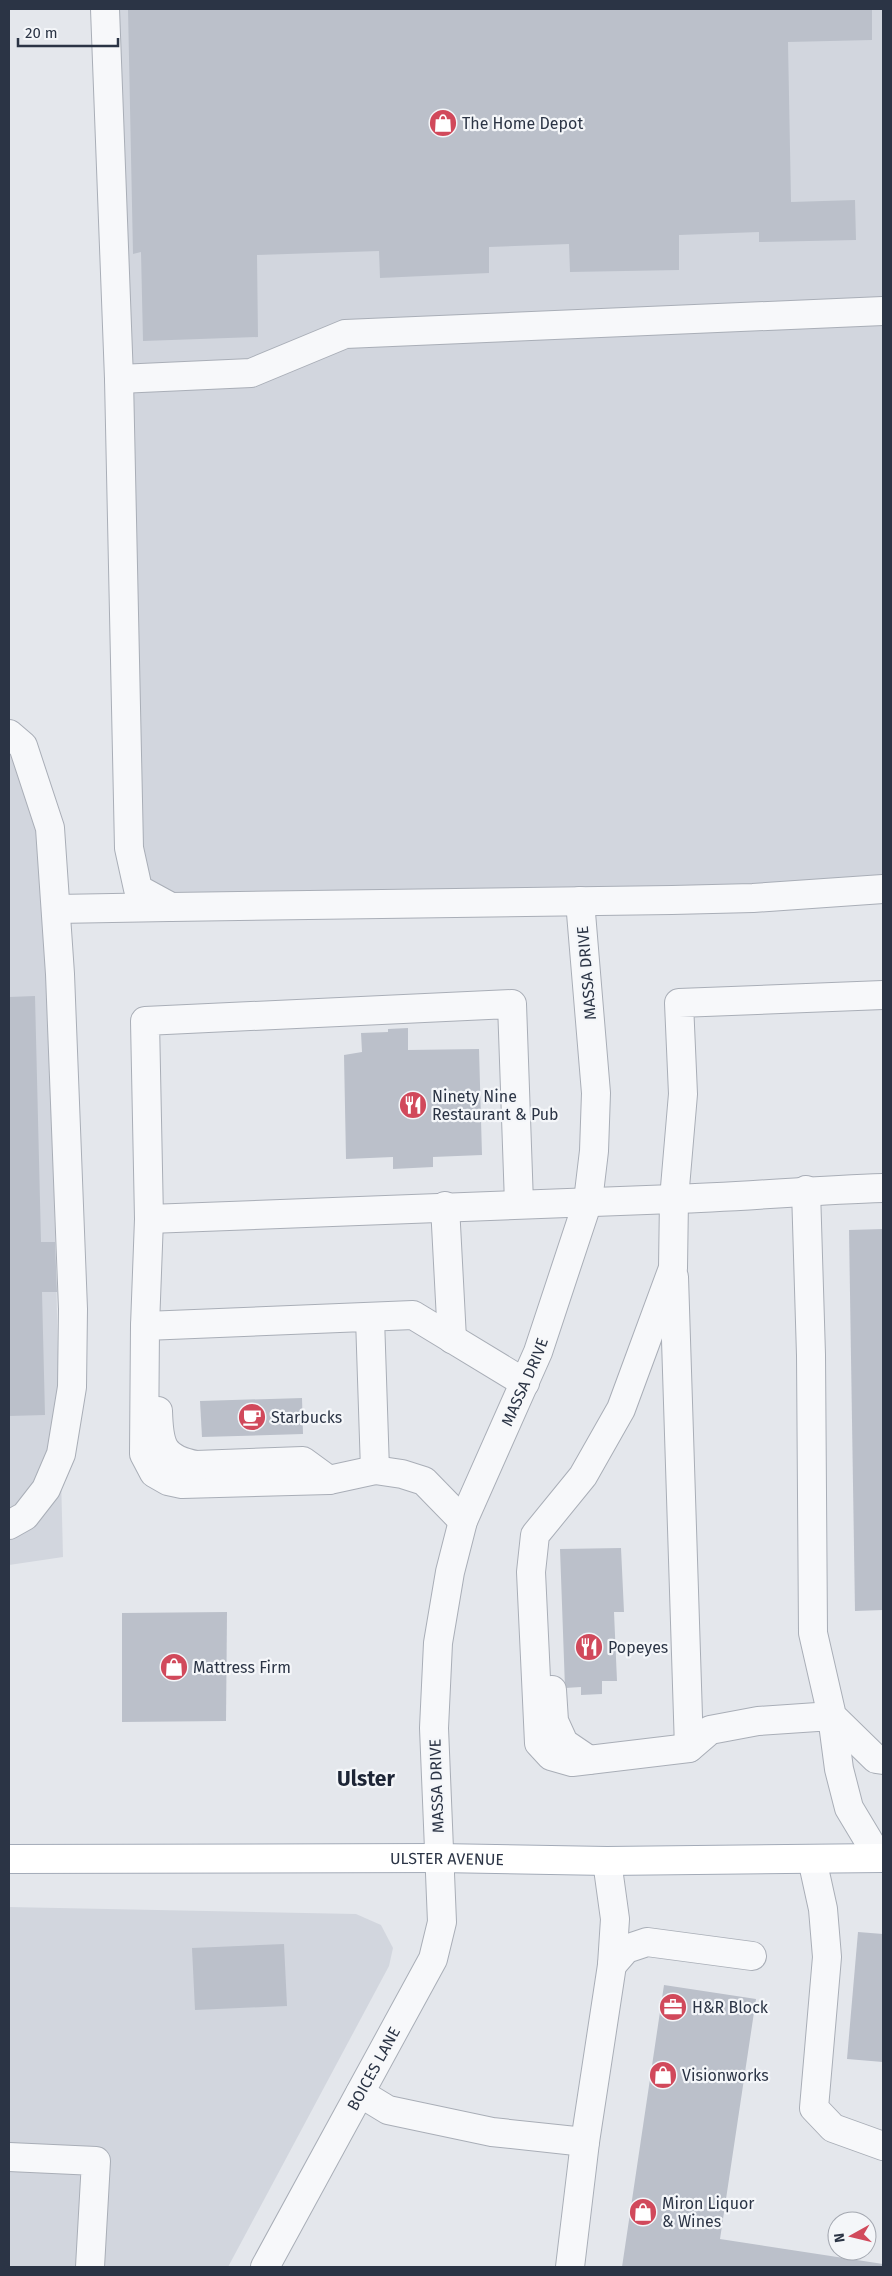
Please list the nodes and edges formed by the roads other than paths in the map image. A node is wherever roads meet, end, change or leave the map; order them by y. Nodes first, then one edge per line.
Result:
1 (105, 9) edge
2 (883, 311) edge
3 (119, 379) junction
4 (9, 734) edge
5 (883, 889) edge
6 (580, 901) junction
7 (170, 907) junction
8 (56, 909) junction
9 (883, 995) edge
10 (883, 1188) edge
11 (806, 1190) junction
12 (674, 1199) junction
13 (588, 1201) junction
14 (519, 1203) junction
15 (445, 1206) junction
16 (149, 1219) junction
17 (673, 1268) junction
18 (370, 1318) junction
19 (156, 1326) junction
20 (452, 1339) junction
21 (524, 1383) junction
22 (374, 1470) junction
23 (463, 1521) junction
24 (9, 1525) edge
25 (832, 1716) junction
26 (689, 1748) junction
27 (883, 1760) edge
28 (9, 1858) edge
29 (439, 1858) junction
30 (881, 1858) edge
31 (812, 1859) junction
32 (607, 1861) junction
33 (752, 1956) dead end
34 (612, 1965) junction
35 (360, 2093) junction
36 (585, 2142) junction
37 (883, 2146) edge
38 (9, 2158) edge
39 (90, 2267) edge
40 (265, 2267) edge
41 (570, 2267) edge

1 - 3 street
2 - 3 street
3 - 7 street
4 - 8 street
5 - 6 street
6 - 7 street
6 - 13 street, MASSA DRIVE
7 - 8 street
8 - 24 street
9 - 12 street
10 - 11 street
11 - 12 street
11 - 25 street
12 - 13 street
12 - 17 street
13 - 14 street
13 - 21 street, MASSA DRIVE
14 - 15 street
14 - 16 street
15 - 16 street
15 - 20 street
16 - 19 street
17 - 26 street
17 - 26 street
18 - 19 street
18 - 20 street
18 - 22 street
19 - 22 street
20 - 21 street
21 - 23 street, MASSA DRIVE
22 - 23 street
23 - 29 street, MASSA DRIVE
25 - 26 street
25 - 27 street
25 - 30 street
28 - 29 main road, ULSTER AVENUE
29 - 32 main road, ULSTER AVENUE
29 - 35 street, BOICES LANE
30 - 31 main road, ULSTER AVENUE
31 - 32 main road, ULSTER AVENUE
31 - 37 street
32 - 34 street
33 - 34 street
34 - 36 street
35 - 36 street
35 - 40 street, BOICES LANE
36 - 41 street
38 - 39 street

